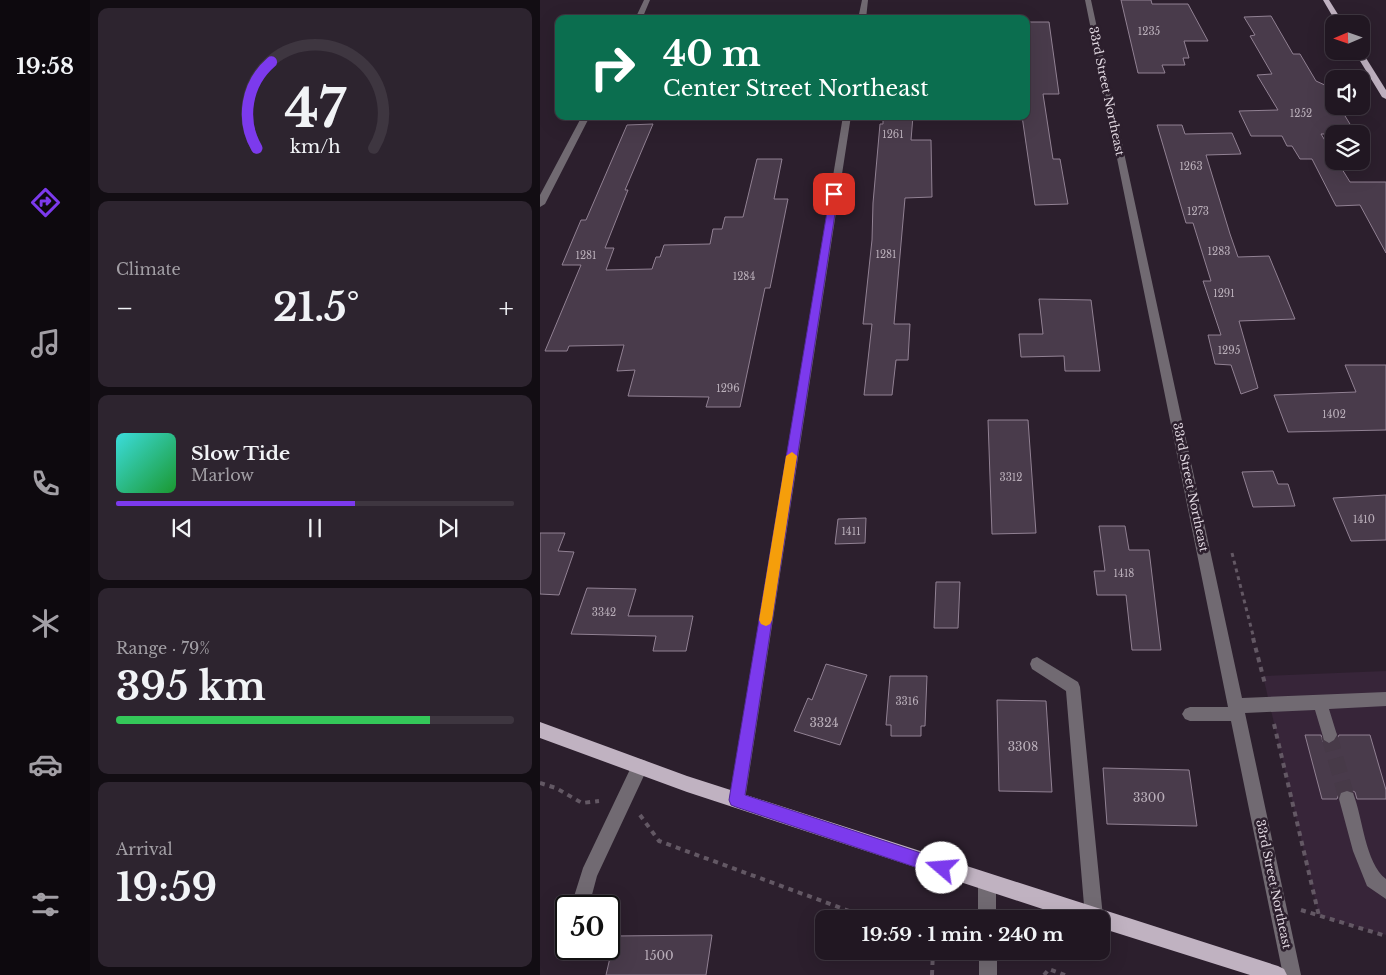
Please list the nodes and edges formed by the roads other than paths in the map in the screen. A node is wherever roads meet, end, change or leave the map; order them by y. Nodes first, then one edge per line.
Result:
1 (648, 0) edge
2 (865, 0) edge
3 (1088, 0) edge
4 (1326, 0) edge
5 (640, 15) edge
6 (863, 15) edge
7 (1335, 15) edge
8 (1363, 60) edge
9 (1386, 97) edge
10 (584, 120) edge
11 (845, 120) edge
12 (540, 204) edge
13 (1037, 664) dead end
14 (1386, 699) edge
15 (1320, 702) junction
16 (1237, 710) junction
17 (1190, 714) dead end
18 (540, 730) edge
19 (1330, 735) tunnel mouth
20 (640, 767) junction
21 (1347, 799) tunnel mouth
22 (736, 800) junction
23 (987, 883) junction
24 (1386, 890) edge
25 (583, 895) edge
26 (987, 910) edge
27 (1073, 910) edge
28 (1097, 910) edge
29 (1110, 922) edge
30 (988, 960) edge
31 (1269, 974) edge
32 (988, 975) edge
33 (1292, 975) edge

1 - 5 street
2 - 6 street
3 - 16 street, 33rd Street Northeast
4 - 7 main road
8 - 9 main road
10 - 12 street
11 - 22 street
13 - 28 street
14 - 15 street
15 - 16 street
15 - 19 street
16 - 17 street
16 - 33 street, 33rd Street Northeast
18 - 20 main road
20 - 22 main road
20 - 25 street
21 - 24 street
22 - 23 main road
23 - 26 street
23 - 27 main road
29 - 31 main road
30 - 32 street

